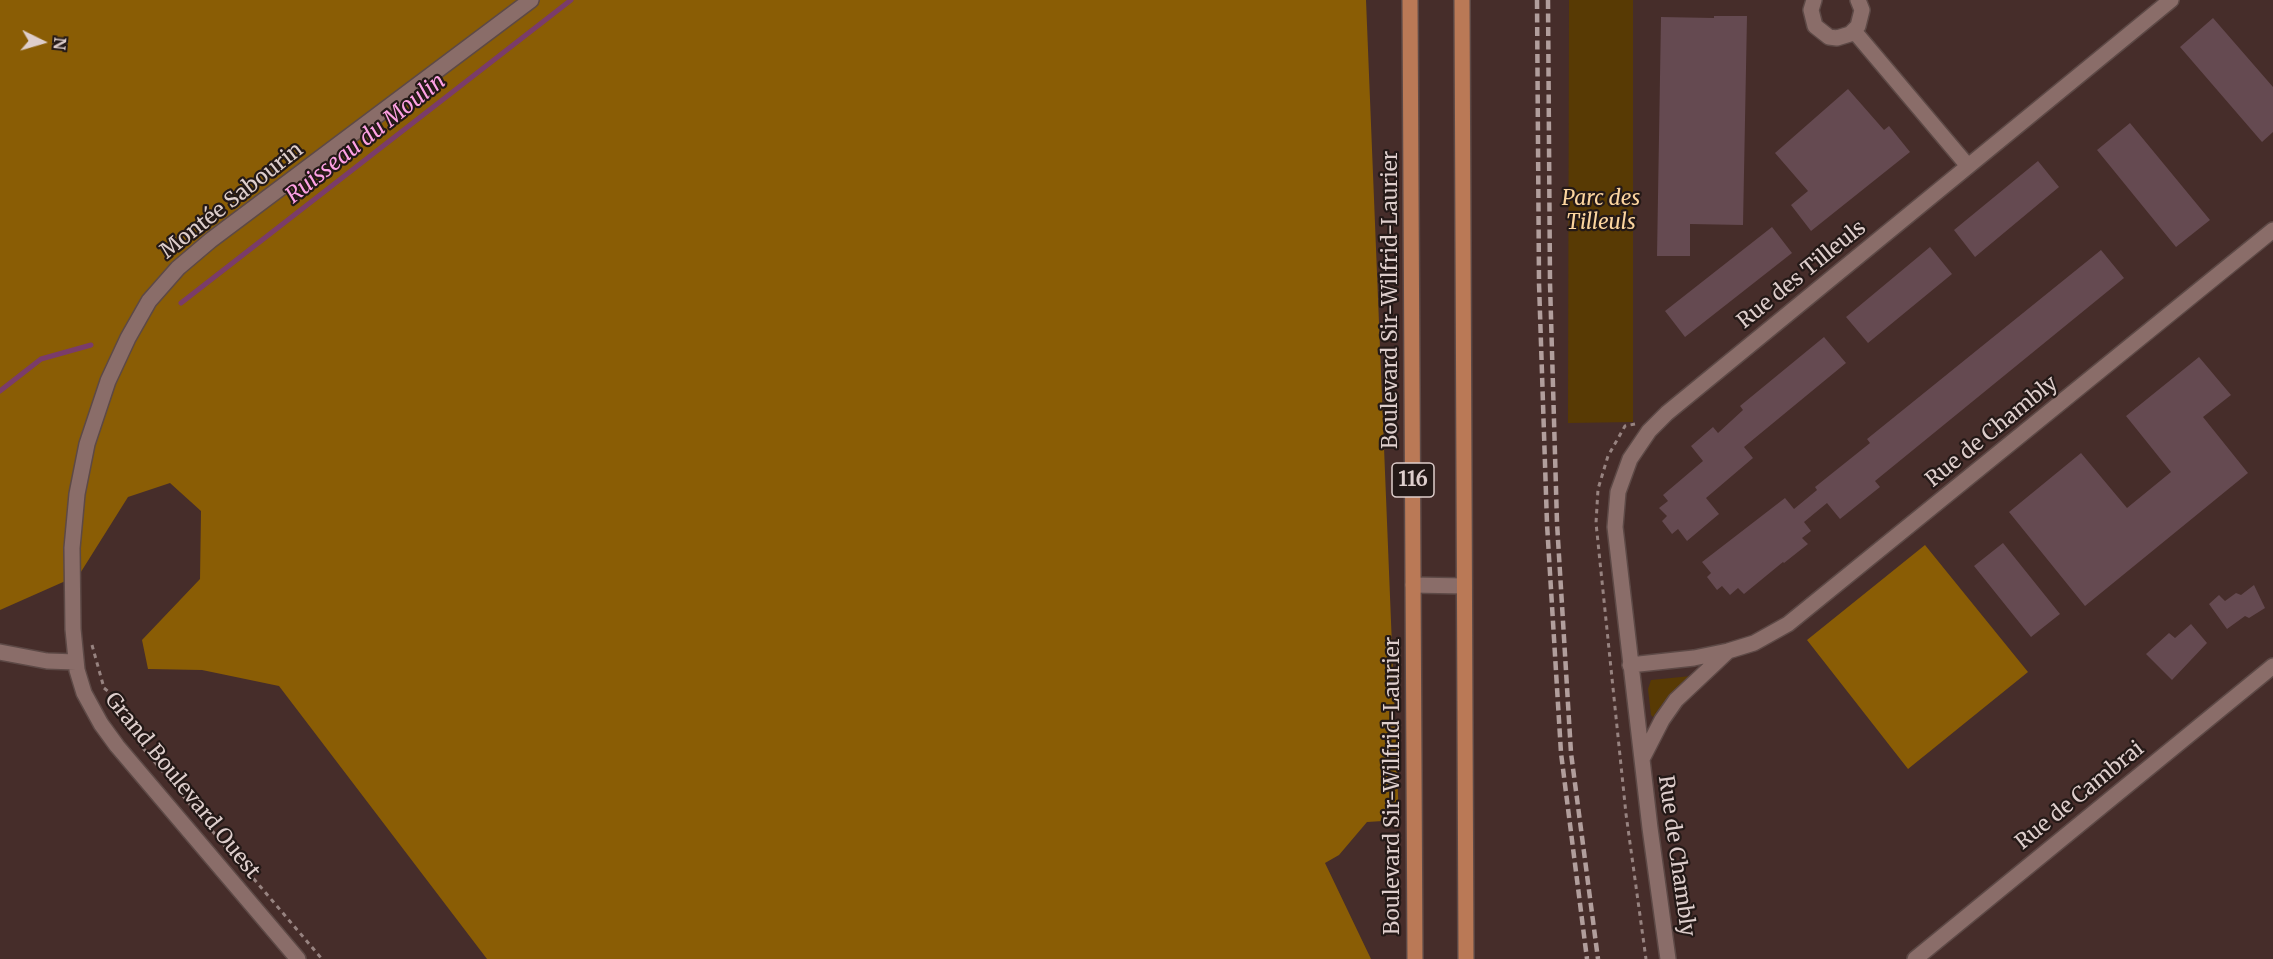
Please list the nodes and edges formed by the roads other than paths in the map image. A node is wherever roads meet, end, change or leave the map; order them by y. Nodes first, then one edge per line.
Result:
1 (531, 0) edge
2 (1410, 0) edge
3 (1462, 0) edge
4 (1814, 0) edge
5 (1858, 0) edge
6 (2171, 0) edge
7 (1854, 31) junction
8 (1968, 166) junction
9 (2273, 230) edge
10 (1413, 585) junction
11 (1464, 586) junction
12 (1728, 651) junction
13 (0, 652) edge
14 (76, 662) junction
15 (1630, 665) junction
16 (2273, 666) edge
17 (1642, 759) junction
18 (298, 959) edge
19 (1415, 959) edge
20 (1466, 959) edge
21 (1668, 959) edge
22 (1914, 959) edge

1 - 14 street, Montée Sabourin
2 - 10 main road, Boulevard Sir-Wilfrid-Laurier / 116
3 - 11 main road, 116
4 - 7 street
5 - 7 street
6 - 8 street, Rue des Tilleuls
7 - 8 street
8 - 15 street, Rue des Tilleuls
9 - 12 street, Rue de Chambly
10 - 11 street
10 - 19 main road, Boulevard Sir-Wilfrid-Laurier / 116
11 - 20 main road, 116
12 - 15 street, Rue de Chambly
12 - 17 street, Rue de Chambly
13 - 14 street
14 - 18 street, Grand Boulevard Ouest
15 - 17 street, Rue de Chambly
16 - 22 street, Rue de Cambrai
17 - 21 street, Rue de Chambly

